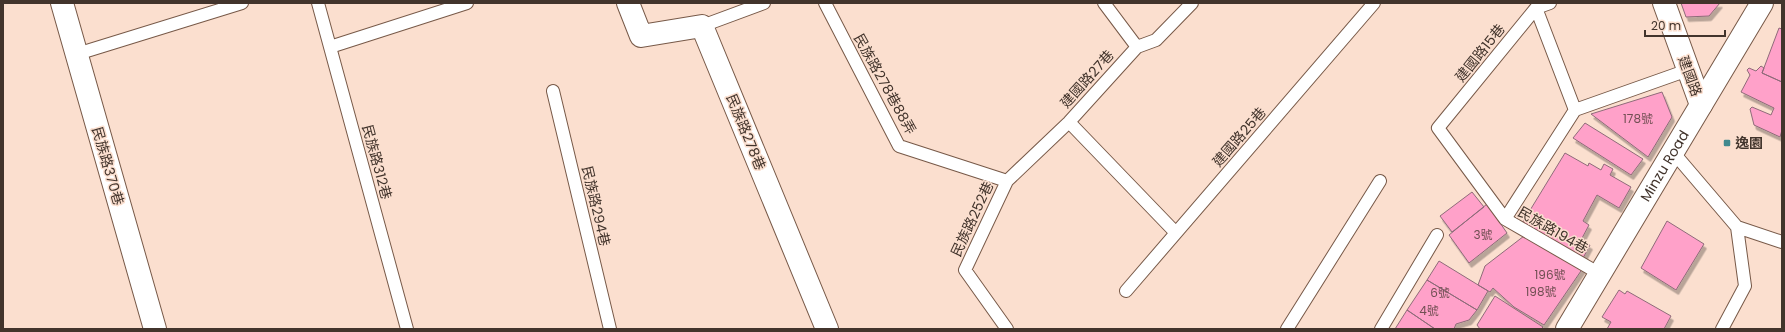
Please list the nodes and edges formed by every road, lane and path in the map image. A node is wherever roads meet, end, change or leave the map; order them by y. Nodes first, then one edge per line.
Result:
1 (62, 3) edge
2 (242, 3) edge
3 (318, 3) edge
4 (465, 3) edge
5 (628, 3) edge
6 (764, 3) edge
7 (824, 3) edge
8 (1104, 3) edge
9 (1192, 3) edge
10 (1374, 3) edge
11 (1550, 3) edge
12 (1664, 3) edge
13 (1762, 3) edge
14 (1536, 8) junction
15 (702, 26) junction
16 (330, 47) junction
17 (1137, 47) junction
18 (76, 54) junction
19 (1688, 70) junction
20 (553, 91) dead end
21 (1701, 105) junction
22 (1575, 110) junction
23 (1069, 122) junction
24 (1438, 128) joint
25 (1673, 152) junction
26 (1007, 181) junction
27 (1380, 181) dead end
28 (1505, 219) junction
29 (1737, 227) junction
30 (1176, 233) junction
31 (1437, 235) dead end
32 (1782, 242) edge
33 (1600, 274) junction
34 (1126, 291) dead end
35 (1291, 328) edge
36 (155, 329) edge
37 (407, 329) edge
38 (610, 329) edge
39 (827, 329) edge
40 (1007, 329) edge
41 (1381, 329) edge
42 (1567, 329) edge
43 (1722, 329) edge

1 - 18 street, 民族路370巷
2 - 18 lane
3 - 16 lane, 民族路312巷
4 - 16 lane
5 - 15 street
6 - 15 lane
7 - 26 lane, 民族路278巷88弄
8 - 17 lane
9 - 17 lane, 建國路27巷
10 - 30 lane, 建國路25巷
11 - 14 lane
12 - 19 street, 建國路
13 - 21 street, Minzu Road
14 - 22 lane
14 - 24 lane, 建國路15巷
15 - 39 street, 民族路278巷
16 - 37 lane, 民族路312巷
17 - 23 lane, 建國路27巷
18 - 36 street, 民族路370巷
19 - 21 street, 建國路
19 - 22 lane
20 - 38 lane, 民族路294巷
21 - 25 street, Minzu Road
22 - 28 lane
23 - 26 lane, 建國路27巷
23 - 30 lane
24 - 28 lane, 民族路194巷
25 - 29 lane
25 - 33 street, Minzu Road
26 - 40 lane, 民族路252巷
27 - 35 lane
28 - 33 lane, 民族路194巷
29 - 32 lane
29 - 43 lane
30 - 34 lane, 建國路25巷
31 - 41 lane
33 - 42 street, Minzu Road

